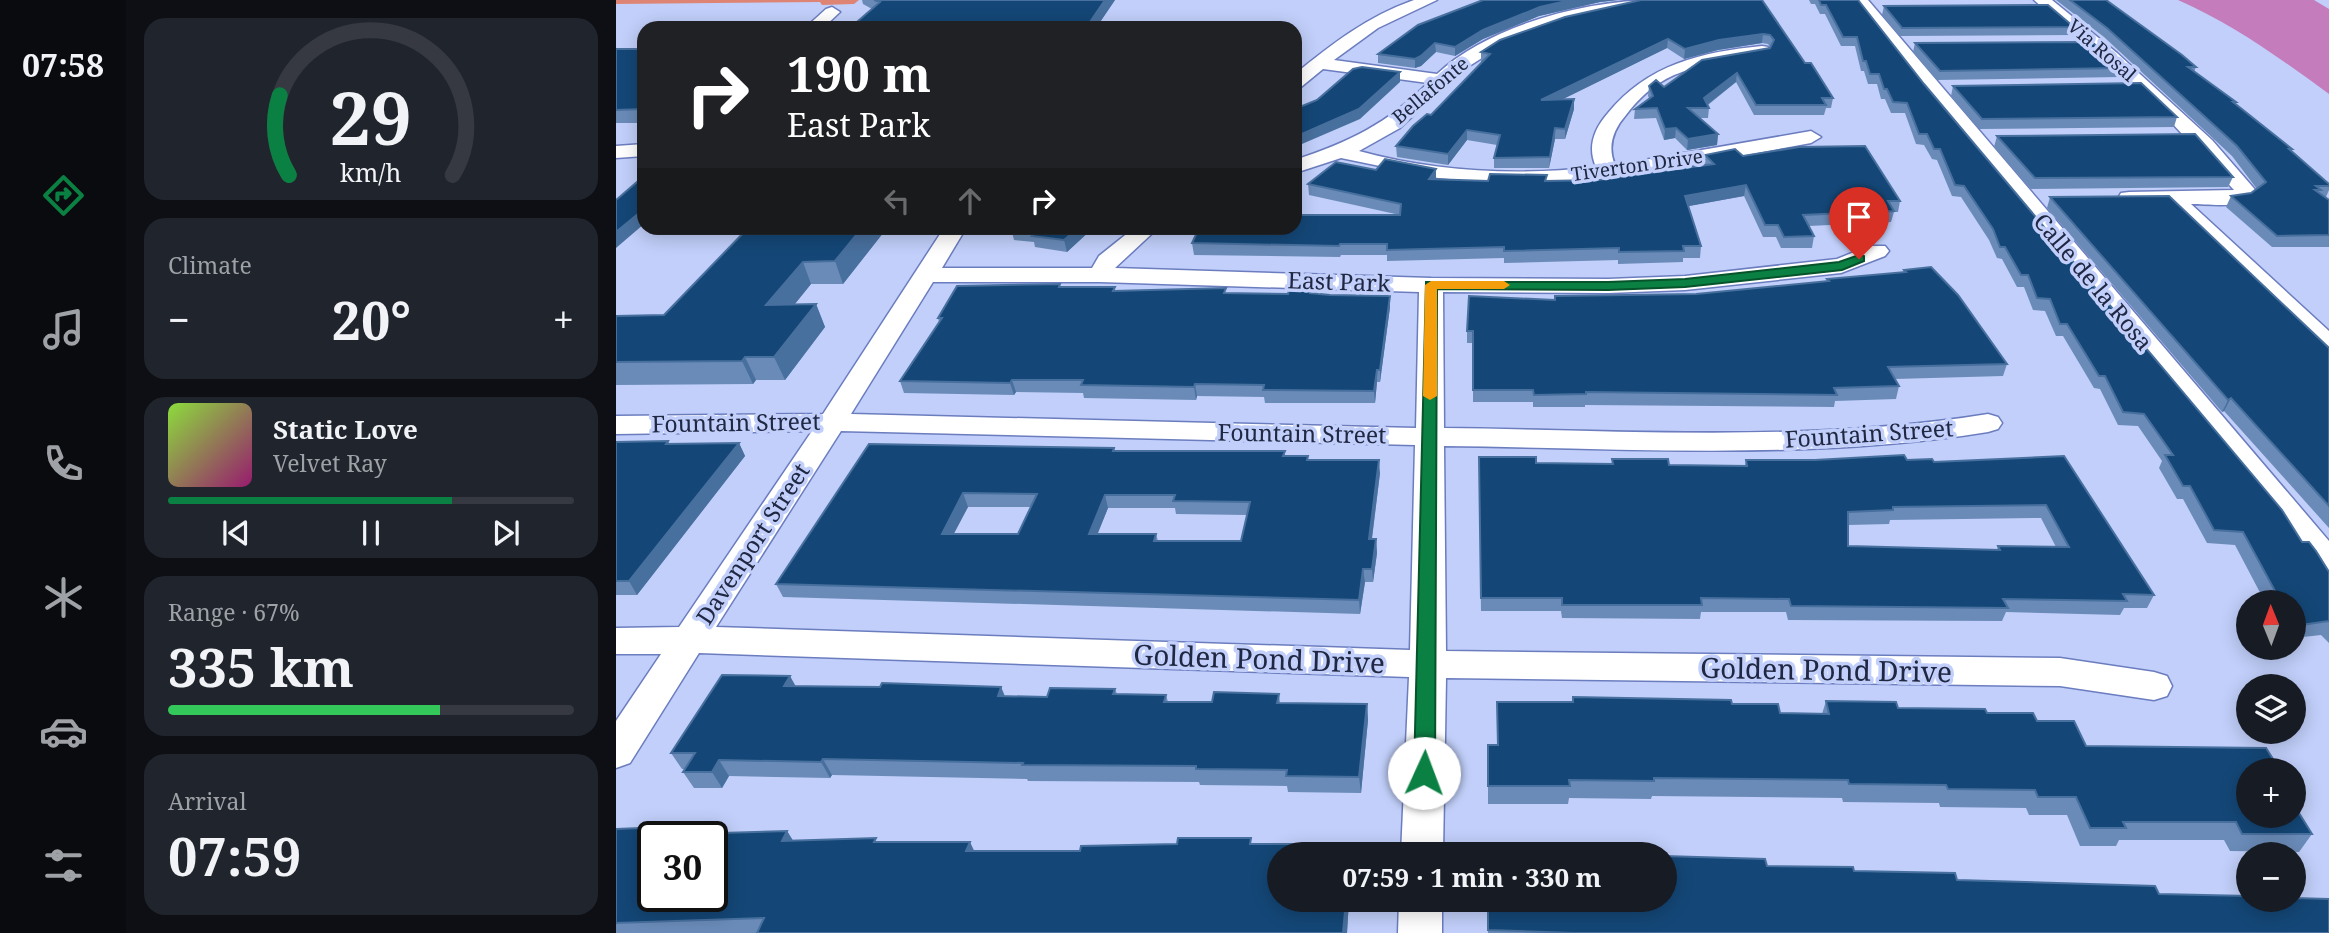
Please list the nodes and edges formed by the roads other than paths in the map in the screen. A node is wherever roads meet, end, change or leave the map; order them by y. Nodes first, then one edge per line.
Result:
1 (1429, 0) edge
2 (1649, 0) edge
3 (2045, 3) edge
4 (1863, 4) edge
5 (2023, 6) edge
6 (1892, 7) edge
7 (832, 12) dead end
8 (821, 21) edge
9 (2069, 43) edge
10 (2096, 43) junction
11 (1894, 44) junction
12 (1921, 44) edge
13 (1762, 51) edge
14 (1320, 63) junction
15 (1302, 77) edge
16 (1442, 80) junction
17 (2143, 85) junction
18 (2117, 86) edge
19 (1957, 87) edge
20 (1930, 88) junction
21 (2168, 136) edge
22 (2196, 136) junction
23 (1811, 137) dead end
24 (1972, 138) junction
25 (2000, 138) edge
26 (637, 150) edge
27 (1339, 151) junction
28 (616, 152) edge
29 (1302, 164) edge
30 (1609, 172) junction
31 (2191, 197) junction
32 (2050, 198) edge
33 (2103, 198) edge
34 (2023, 199) junction
35 (950, 235) edge
36 (1139, 235) edge
37 (1877, 251) dead end
38 (924, 275) junction
39 (1100, 275) junction
40 (1431, 285) junction
41 (2329, 345) edge
42 (832, 422) junction
43 (1988, 423) dead end
44 (616, 425) edge
45 (1430, 437) junction
46 (2329, 563) edge
47 (690, 640) junction
48 (616, 641) edge
49 (1428, 664) junction
50 (2154, 686) dead end
51 (616, 752) edge
52 (1422, 842) edge
53 (1421, 912) edge
54 (1420, 933) edge

1 - 14 street
2 - 16 street, Bellafonte
3 - 5 street
3 - 10 street, Via Rosal
4 - 6 street
4 - 11 street, Calle de la Rosa
7 - 8 street
9 - 10 street
10 - 17 street, Via Rosal
11 - 12 street
11 - 20 street, Calle de la Rosa
13 - 30 street
14 - 15 street
14 - 16 street
16 - 27 street, Bellafonte
17 - 18 street
17 - 22 street, Via Rosal
19 - 20 street
20 - 24 street, Calle de la Rosa
21 - 22 street
22 - 31 street, Via Rosal
23 - 30 street, Tiverton Drive
24 - 25 street
24 - 34 street, Calle de la Rosa
26 - 28 street
27 - 29 street, Bellafonte
27 - 30 street, Tiverton Drive
31 - 33 street
31 - 41 street
32 - 34 street
34 - 46 street, Calle de la Rosa
35 - 38 street, Davenport Street
36 - 39 street
37 - 40 street, East Park
38 - 39 street, East Park
38 - 42 street, Davenport Street
39 - 40 street, East Park
40 - 45 street
42 - 44 street, Fountain Street
42 - 45 street, Fountain Street
42 - 47 street, Davenport Street
43 - 45 street, Fountain Street
45 - 49 street
47 - 48 street, Golden Pond Drive
47 - 49 street, Golden Pond Drive
47 - 51 street, Davenport Street
49 - 50 street, Golden Pond Drive
49 - 52 street
53 - 54 street

